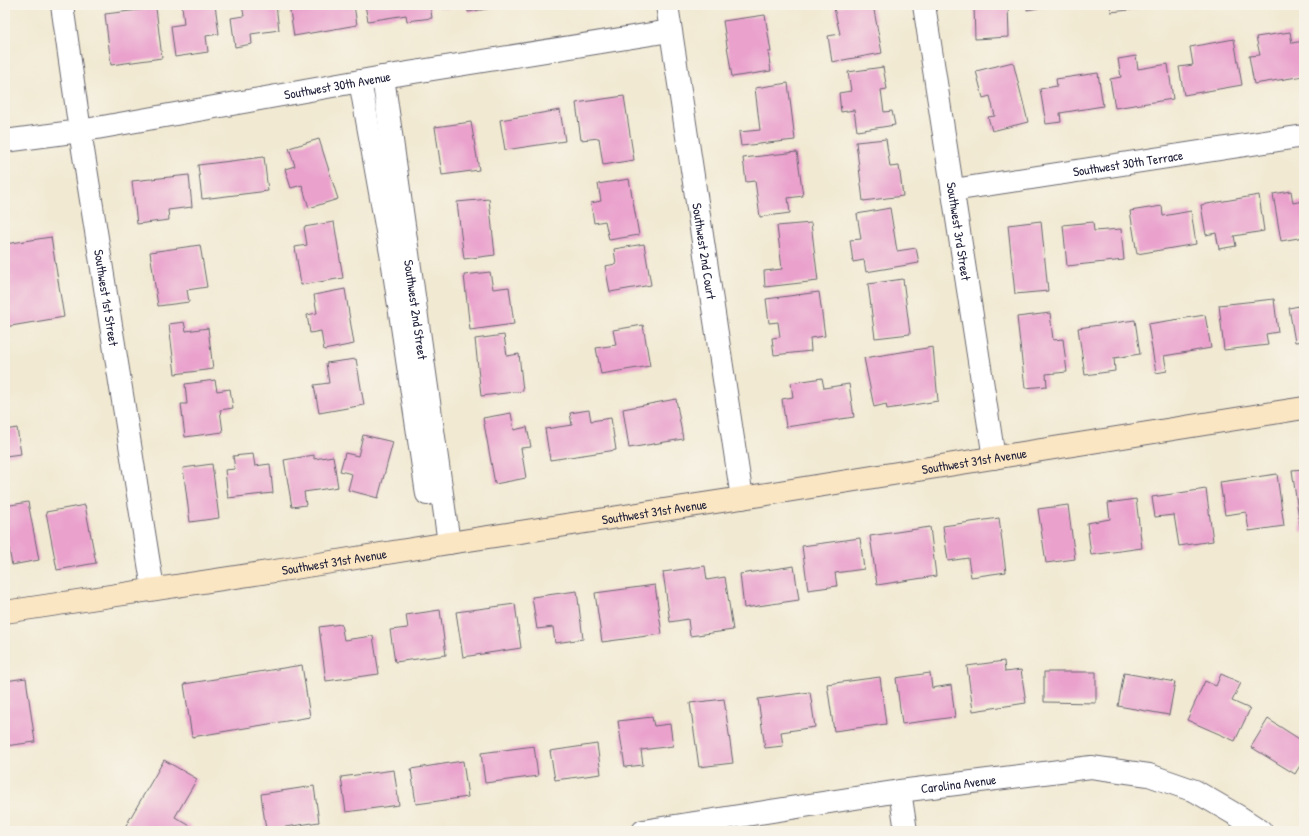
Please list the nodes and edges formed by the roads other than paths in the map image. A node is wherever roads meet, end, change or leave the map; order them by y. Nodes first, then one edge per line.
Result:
1 (62, 5) edge
2 (666, 5) edge
3 (924, 5) edge
4 (670, 31) junction
5 (383, 77) junction
6 (360, 81) junction
7 (80, 131) junction
8 (1304, 136) edge
9 (5, 141) edge
10 (953, 190) junction
11 (1304, 408) edge
12 (994, 458) junction
13 (742, 498) junction
14 (442, 544) junction
15 (153, 589) junction
16 (5, 612) edge
17 (900, 791) junction
18 (643, 831) edge
19 (906, 831) edge
20 (1261, 831) edge

1 - 7 street, Southwest 1st Street
2 - 4 street, Southwest 2nd Court
3 - 10 street, Southwest 3rd Street
4 - 5 street, Southwest 30th Avenue
4 - 13 street, Southwest 2nd Court
5 - 6 street, Southwest 30th Avenue
5 - 14 street, Southwest 2nd Street
6 - 7 street, Southwest 30th Avenue
6 - 14 street, Southwest 2nd Street
7 - 9 street, Southwest 30th Avenue
7 - 15 street, Southwest 1st Street
8 - 10 street, Southwest 30th Terrace
10 - 12 street, Southwest 3rd Street
11 - 12 main road, Southwest 31st Avenue
12 - 13 main road, Southwest 31st Avenue
13 - 14 main road, Southwest 31st Avenue
14 - 15 main road, Southwest 31st Avenue
15 - 16 main road, Southwest 31st Avenue
17 - 18 street, Carolina Avenue
17 - 19 street
17 - 20 street, Carolina Avenue

